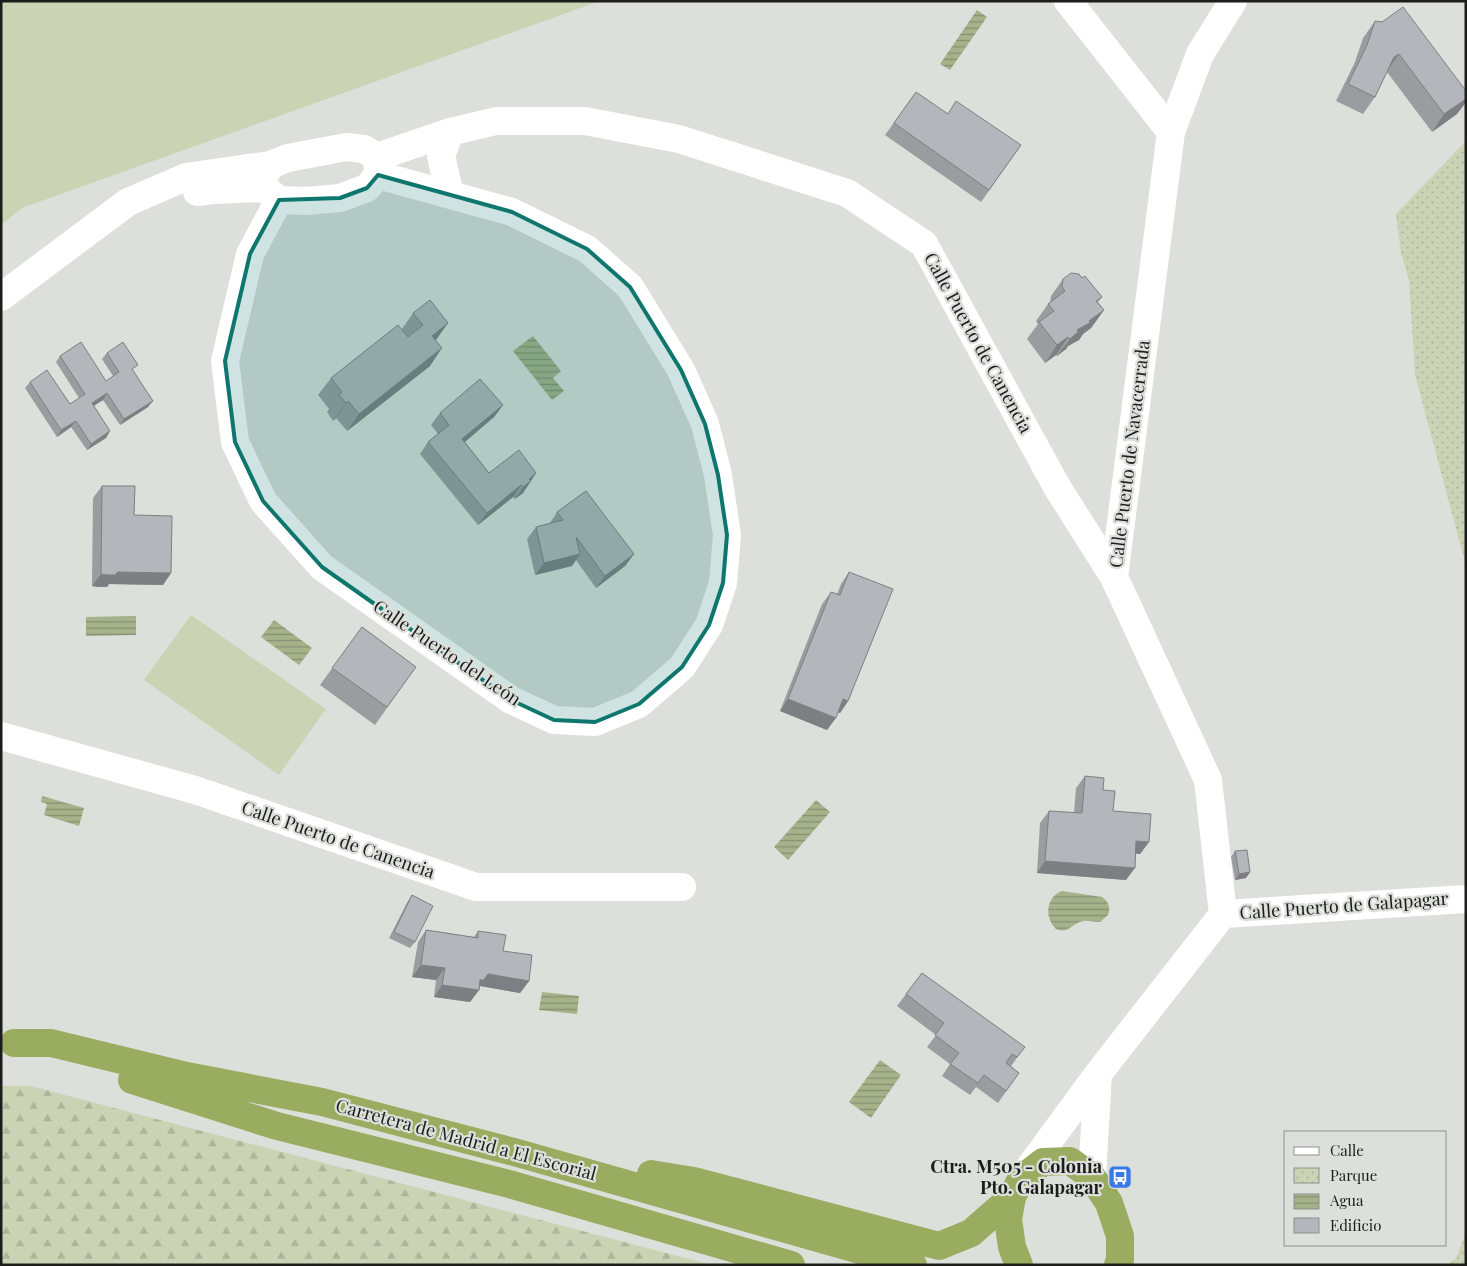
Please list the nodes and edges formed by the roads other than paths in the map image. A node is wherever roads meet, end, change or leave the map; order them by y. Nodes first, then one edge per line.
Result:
1 (1068, 1) edge
2 (1233, 1) edge
3 (450, 132) junction
4 (1171, 132) junction
5 (377, 166) junction
6 (271, 184) junction
7 (450, 195) junction
8 (1, 296) edge
9 (1114, 577) junction
10 (1, 736) edge
11 (682, 887) dead end
12 (1466, 899) edge
13 (1223, 914) junction
14 (8, 1041) edge
15 (1098, 1074) junction
16 (514, 1152) junction
17 (1092, 1178) junction
18 (508, 1184) junction
19 (1017, 1188) junction
20 (1120, 1263) edge
21 (791, 1265) edge
22 (854, 1265) edge
23 (913, 1265) edge
24 (1019, 1265) edge

1 - 4 street
2 - 4 street, Calle Puerto de Navacerrada
3 - 5 street, Calle Puerto de Canencia
3 - 7 street
3 - 9 street, Calle Puerto de Canencia
4 - 9 street, Calle Puerto de Navacerrada
5 - 6 street, Calle Puerto de Canencia
5 - 6 street, Calle Puerto del León
5 - 7 street, Calle Puerto del León
6 - 7 street, Calle Puerto del León
6 - 8 street
9 - 13 street, Calle Puerto de Navacerrada
10 - 11 street, Calle Puerto de Canencia
12 - 13 street, Calle Puerto de Galapagar
13 - 15 street
14 - 16 highway, Carretera de Madrid a El Escorial
14 - 18 highway, Carretera de Madrid a El Escorial
15 - 17 street
15 - 19 street
16 - 19 highway
16 - 23 highway, Carretera de Madrid a El Escorial
17 - 19 highway
17 - 20 highway
18 - 21 highway, Carretera de Madrid a El Escorial
18 - 22 highway
19 - 24 highway

